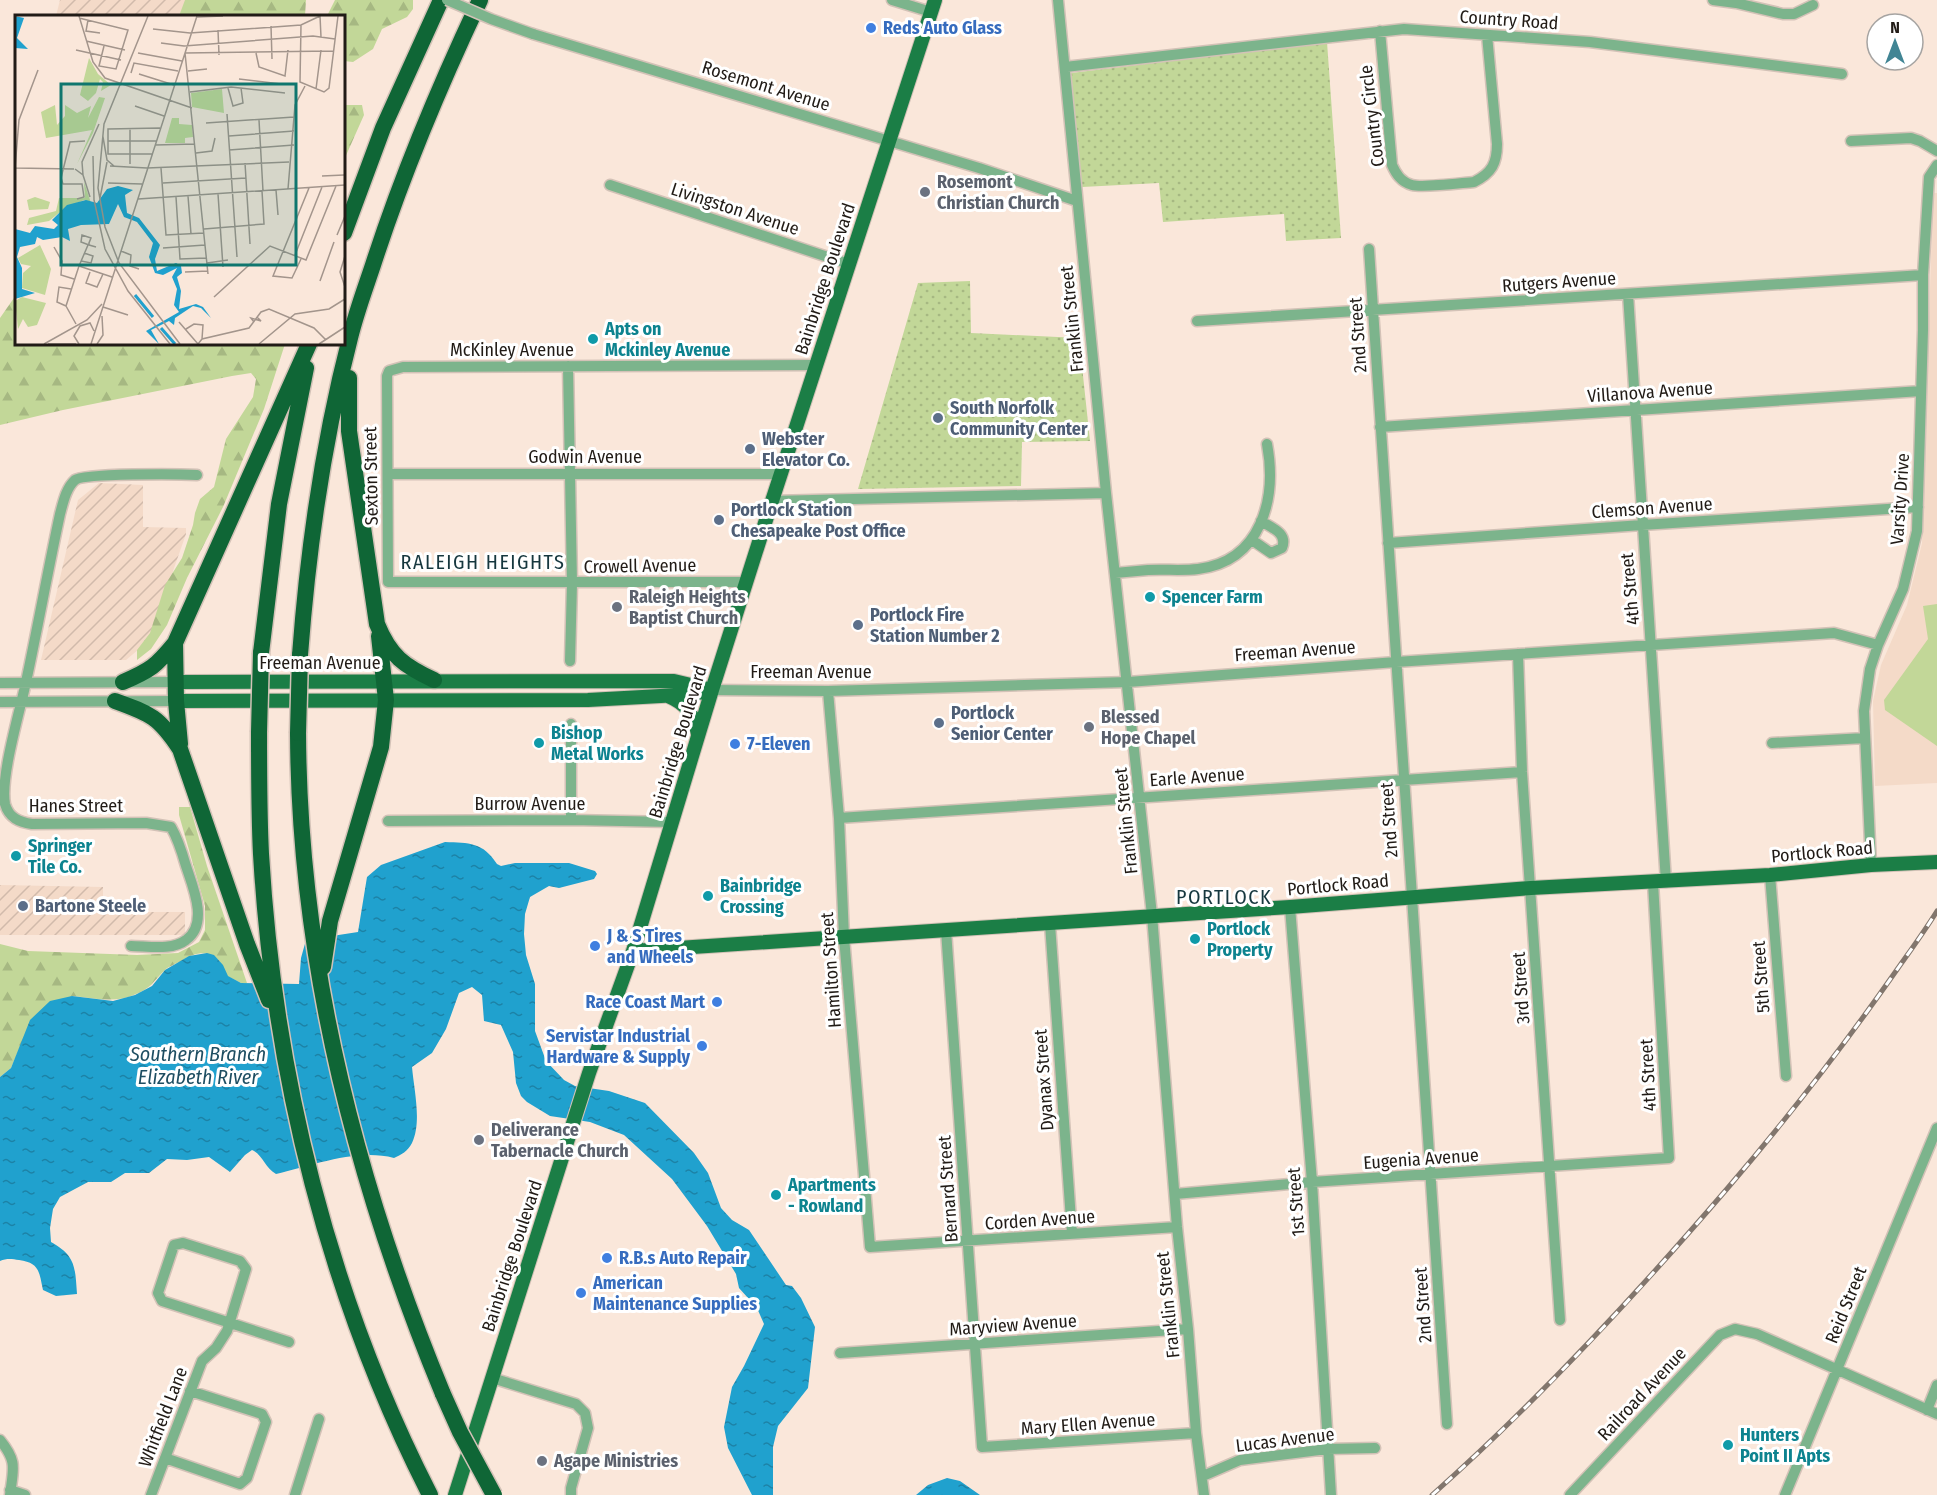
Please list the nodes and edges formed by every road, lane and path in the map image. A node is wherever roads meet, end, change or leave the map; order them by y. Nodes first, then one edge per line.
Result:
1 (441, 0) edge
2 (447, 0) edge
3 (480, 0) edge
4 (892, 0) edge
5 (1058, 0) edge
6 (1713, 0) edge
7 (1813, 5) dead end
8 (933, 6) edge
9 (1380, 31) junction
10 (1487, 35) junction
11 (1065, 67) junction
12 (1842, 74) dead end
13 (889, 141) junction
14 (1851, 141) dead end
15 (1937, 151) edge
16 (1937, 165) edge
17 (610, 185) dead end
18 (1077, 201) junction
19 (345, 231) edge
20 (1369, 249) dead end
21 (849, 264) junction
22 (1923, 274) junction
23 (1628, 294) junction
24 (1372, 310) junction
25 (1197, 321) dead end
26 (355, 322) junction
27 (310, 345) edge
28 (310, 345) edge
29 (815, 365) junction
30 (568, 366) junction
31 (389, 371) joint
32 (1922, 391) junction
33 (1634, 409) junction
34 (1380, 427) junction
35 (1267, 444) dead end
36 (570, 473) junction
37 (388, 474) junction
38 (781, 474) junction
39 (197, 475) dead end
40 (1106, 493) junction
41 (772, 501) junction
42 (1918, 507) junction
43 (1261, 521) junction
44 (1642, 525) junction
45 (1252, 540) junction
46 (1389, 543) junction
47 (1115, 573) junction
48 (388, 582) joint
49 (747, 582) junction
50 (572, 583) junction
51 (377, 624) junction
52 (175, 643) junction
53 (1878, 645) junction
54 (1652, 646) junction
55 (1518, 654) junction
56 (570, 661) dead end
57 (1396, 662) junction
58 (383, 680) junction
59 (434, 680) junction
60 (26, 682) junction
61 (123, 682) junction
62 (175, 682) junction
63 (1128, 682) junction
64 (0, 683) edge
65 (712, 690) junction
66 (828, 691) junction
67 (666, 696) junction
68 (386, 700) junction
69 (115, 701) junction
70 (176, 701) junction
71 (0, 702) edge
72 (21, 702) junction
73 (571, 724) dead end
74 (698, 734) junction
75 (1865, 738) junction
76 (1772, 743) dead end
77 (180, 749) junction
78 (1522, 772) junction
79 (1403, 780) junction
80 (1140, 798) junction
81 (839, 818) junction
82 (571, 820) junction
83 (388, 821) dead end
84 (672, 822) junction
85 (1937, 862) edge
86 (1871, 865) junction
87 (1770, 875) junction
88 (1659, 882) junction
89 (1531, 888) junction
90 (1411, 897) junction
91 (1290, 907) junction
92 (1152, 915) junction
93 (1050, 924) junction
94 (946, 930) junction
95 (844, 937) junction
96 (131, 946) dead end
97 (633, 951) junction
98 (264, 964) junction
99 (321, 986) junction
100 (1786, 1076) dead end
101 (1937, 1128) edge
102 (1669, 1158) joint
103 (1550, 1167) junction
104 (1431, 1175) junction
105 (1312, 1182) junction
106 (1175, 1194) junction
107 (1177, 1227) junction
108 (1072, 1234) junction
109 (969, 1241) junction
110 (870, 1247) joint
111 (1560, 1320) dead end
112 (230, 1323) junction
113 (1188, 1329) junction
114 (289, 1342) dead end
115 (976, 1344) junction
116 (840, 1353) dead end
117 (1837, 1370) junction
118 (492, 1378) junction
119 (1937, 1385) edge
120 (190, 1390) junction
121 (1932, 1412) edge
122 (319, 1419) dead end
123 (1447, 1424) dead end
124 (1196, 1433) junction
125 (0, 1440) edge
126 (982, 1447) joint
127 (1375, 1448) dead end
128 (1327, 1449) junction
129 (165, 1458) junction
130 (1203, 1476) junction
131 (427, 1490) edge
132 (1574, 1492) edge
133 (10, 1493) edge
134 (25, 1495) edge
135 (151, 1495) edge
136 (295, 1495) edge
137 (455, 1495) edge
138 (494, 1495) edge
139 (571, 1495) edge
140 (1204, 1495) edge
141 (1330, 1495) edge
142 (1785, 1495) edge

1 - 19 highway
2 - 13 street, Rosemont Avenue, bridge
3 - 26 highway
4 - 8 street
5 - 11 street, Franklin Street
6 - 7 street
8 - 13 main road, Bainbridge Boulevard
9 - 10 street, Country Road
9 - 10 street, Country Circle
9 - 11 street, Country Road
10 - 12 street, Country Road
11 - 18 street, Franklin Street
13 - 18 street, Rosemont Avenue
13 - 21 main road, Bainbridge Boulevard
14 - 15 street
16 - 22 street, Varsity Drive
17 - 21 street, Livingston Avenue
18 - 40 street, Franklin Street
20 - 24 street, 2nd Street
21 - 29 main road, Bainbridge Boulevard
22 - 23 street, Rutgers Avenue
22 - 32 street, Varsity Drive
23 - 24 street, Rutgers Avenue
23 - 33 street, 4th Street
24 - 25 street, Rutgers Avenue
24 - 34 street, 2nd Street
26 - 51 highway
26 - 99 highway, bridge
27 - 52 highway
28 - 98 highway, bridge
29 - 30 street, McKinley Avenue
29 - 38 main road, Bainbridge Boulevard
30 - 31 street, McKinley Avenue
30 - 36 street
31 - 37 street, Sexton Street
32 - 33 street, Villanova Avenue
32 - 42 street, Varsity Drive
33 - 34 street, Villanova Avenue
33 - 44 street, 4th Street
34 - 46 street, 2nd Street
35 - 43 street
36 - 37 street, Godwin Avenue
36 - 38 street, Godwin Avenue
36 - 50 street
37 - 48 street, Sexton Street
38 - 41 main road, Bainbridge Boulevard
39 - 60 street, Hanes Street
40 - 41 street
40 - 47 street, Franklin Street
41 - 49 main road, Bainbridge Boulevard
42 - 44 street, Clemson Avenue
42 - 53 street, Varsity Drive
43 - 45 street
43 - 45 street
44 - 46 street, Clemson Avenue
44 - 54 street, 4th Street
45 - 47 street
46 - 57 street, 2nd Street
47 - 63 street, Franklin Street
48 - 50 street, Crowell Avenue
49 - 50 street, Crowell Avenue
49 - 65 main road, Bainbridge Boulevard
50 - 56 street
51 - 58 highway
51 - 59 highway
52 - 61 highway
52 - 62 highway
53 - 54 street, Freeman Avenue
53 - 75 street, Varsity Drive
54 - 55 street, Freeman Avenue
54 - 88 street, 4th Street
55 - 57 street, Freeman Avenue
55 - 78 street, 3rd Street
57 - 63 street, Freeman Avenue
57 - 79 street, 2nd Street
58 - 59 main road, Freeman Avenue
58 - 62 main road, Freeman Avenue
58 - 68 highway
59 - 65 main road, Freeman Avenue
60 - 61 street, Freeman Avenue
60 - 64 street, Freeman Avenue
60 - 72 street, Hanes Street
61 - 62 street, Freeman Avenue
62 - 70 highway
63 - 66 street, Freeman Avenue
63 - 80 street, Franklin Street
65 - 66 street, Freeman Avenue
65 - 67 main road, Freeman Avenue
65 - 74 main road, Bainbridge Boulevard
66 - 81 street, Hamilton Street
67 - 68 main road, Freeman Avenue
67 - 74 main road
68 - 70 main road, Freeman Avenue
68 - 99 highway
69 - 70 street, Freeman Avenue
69 - 72 street, Freeman Avenue
69 - 77 highway
70 - 77 highway
71 - 72 street, Freeman Avenue
72 - 96 street, Hanes Street
73 - 82 street
74 - 84 main road, Bainbridge Boulevard
75 - 76 street
75 - 86 street, Varsity Drive
77 - 98 highway
78 - 79 street, Earle Avenue
78 - 89 street, 3rd Street
79 - 80 street, Earle Avenue
79 - 90 street, 2nd Street
80 - 81 street, Earle Avenue
80 - 92 street, Franklin Street
81 - 95 street, Hamilton Street
82 - 83 street, Burrow Avenue
82 - 84 street, Burrow Avenue
84 - 97 main road, Bainbridge Boulevard
85 - 86 main road, Portlock Road
86 - 87 main road, Portlock Road
87 - 88 main road, Portlock Road
87 - 100 street, 5th Street
88 - 89 main road, Portlock Road
88 - 102 street, 4th Street
89 - 90 main road, Portlock Road
89 - 103 street, 3rd Street
90 - 91 main road, Portlock Road
90 - 104 street, 2nd Street
91 - 92 main road, Portlock Road
91 - 105 street, 1st Street
92 - 93 main road, Portlock Road
92 - 106 street, Franklin Street
93 - 94 main road, Portlock Road
93 - 108 street, Dyanax Street
94 - 95 main road, Portlock Road
94 - 109 street, Bernard Street
95 - 97 main road, Portlock Road
95 - 110 street, Hamilton Street
97 - 118 main road, Bainbridge Boulevard
98 - 131 highway
99 - 138 highway, bridge
101 - 117 street, Reid Street
102 - 103 street, Eugenia Avenue
103 - 104 street, Eugenia Avenue
103 - 111 street, 3rd Street
104 - 105 street, Eugenia Avenue
104 - 123 street, 2nd Street
105 - 106 street, Eugenia Avenue
105 - 128 street, 1st Street
106 - 107 street, Franklin Street
107 - 108 street, Corden Avenue
107 - 113 street, Franklin Street
108 - 109 street, Corden Avenue
109 - 110 street, Corden Avenue
109 - 115 street, Bernard Street
112 - 112 street, Whitfield Lane
112 - 114 street
112 - 120 street, Whitfield Lane
113 - 115 street, Maryview Avenue
113 - 124 street, Franklin Street
115 - 116 street, Maryview Avenue
115 - 126 street, Bernard Street
117 - 121 street
117 - 132 street, Railroad Avenue
117 - 142 street, Reid Street
118 - 137 main road, Bainbridge Boulevard
118 - 139 street
119 - 121 street
120 - 129 street, Whitfield Lane
120 - 129 street
122 - 136 street
124 - 126 street, Mary Ellen Avenue
124 - 130 street, Franklin Street
125 - 133 street
127 - 128 street, Lucas Avenue
128 - 130 street, Lucas Avenue
128 - 141 street, 1st Street
129 - 135 street, Whitfield Lane
130 - 140 street, Franklin Street
133 - 134 street

